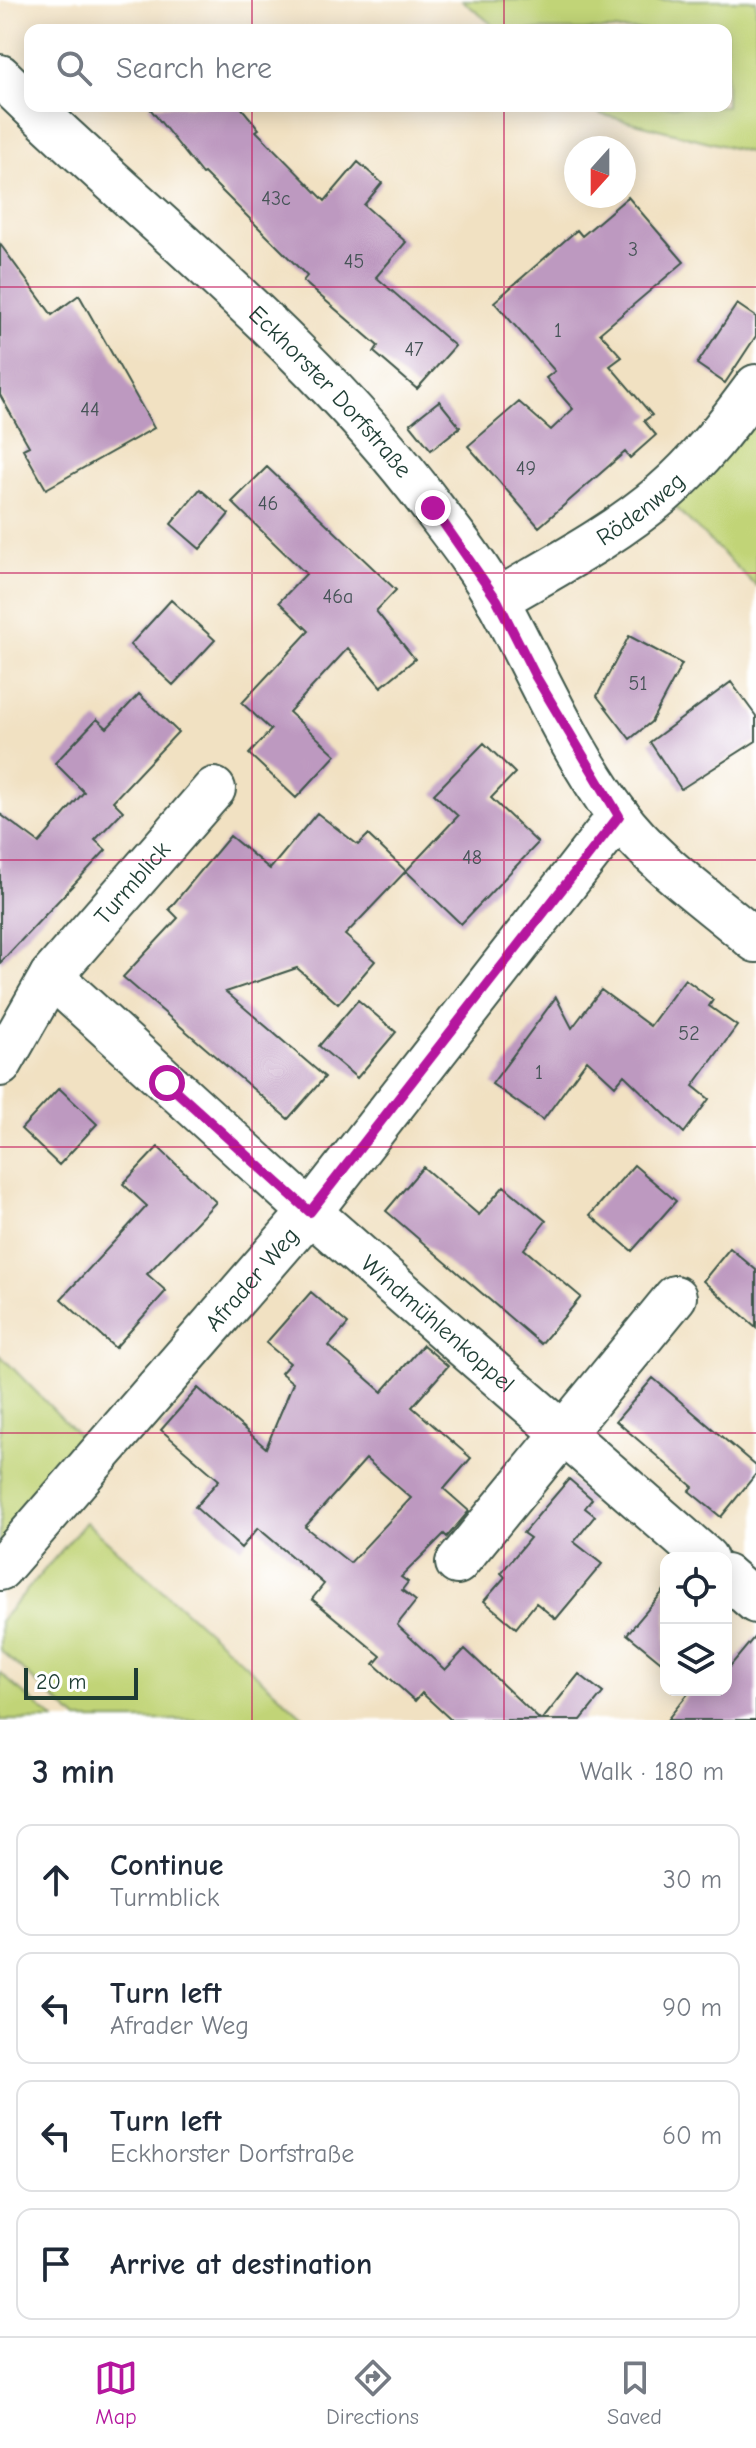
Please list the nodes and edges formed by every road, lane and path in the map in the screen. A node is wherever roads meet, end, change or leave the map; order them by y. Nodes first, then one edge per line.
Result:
1 (0, 76) edge
2 (24, 98) edge
3 (38, 112) edge
4 (756, 386) edge
5 (497, 600) junction
6 (214, 789) dead end
7 (619, 816) junction
8 (756, 941) edge
9 (51, 976) junction
10 (0, 1065) edge
11 (310, 1212) junction
12 (675, 1297) dead end
13 (565, 1434) junction
14 (699, 1552) edge
15 (457, 1563) dead end
16 (0, 1569) edge
17 (732, 1574) edge
18 (756, 1574) edge
19 (732, 1580) edge
20 (756, 1602) edge

1 - 2 street, Eckhorster Dorfstraße
3 - 5 street, Eckhorster Dorfstraße
4 - 5 street, Rödenweg
5 - 7 street, Eckhorster Dorfstraße
6 - 9 street, Turmblick
7 - 8 street, Eckhorster Dorfstraße
7 - 11 street, Afrader Weg
9 - 10 street, Turmblick
9 - 11 street
11 - 13 street, Windmühlenkoppel
11 - 16 street, Afrader Weg
12 - 13 street
13 - 14 street, Windmühlenkoppel
13 - 15 street
17 - 18 street
19 - 20 street

